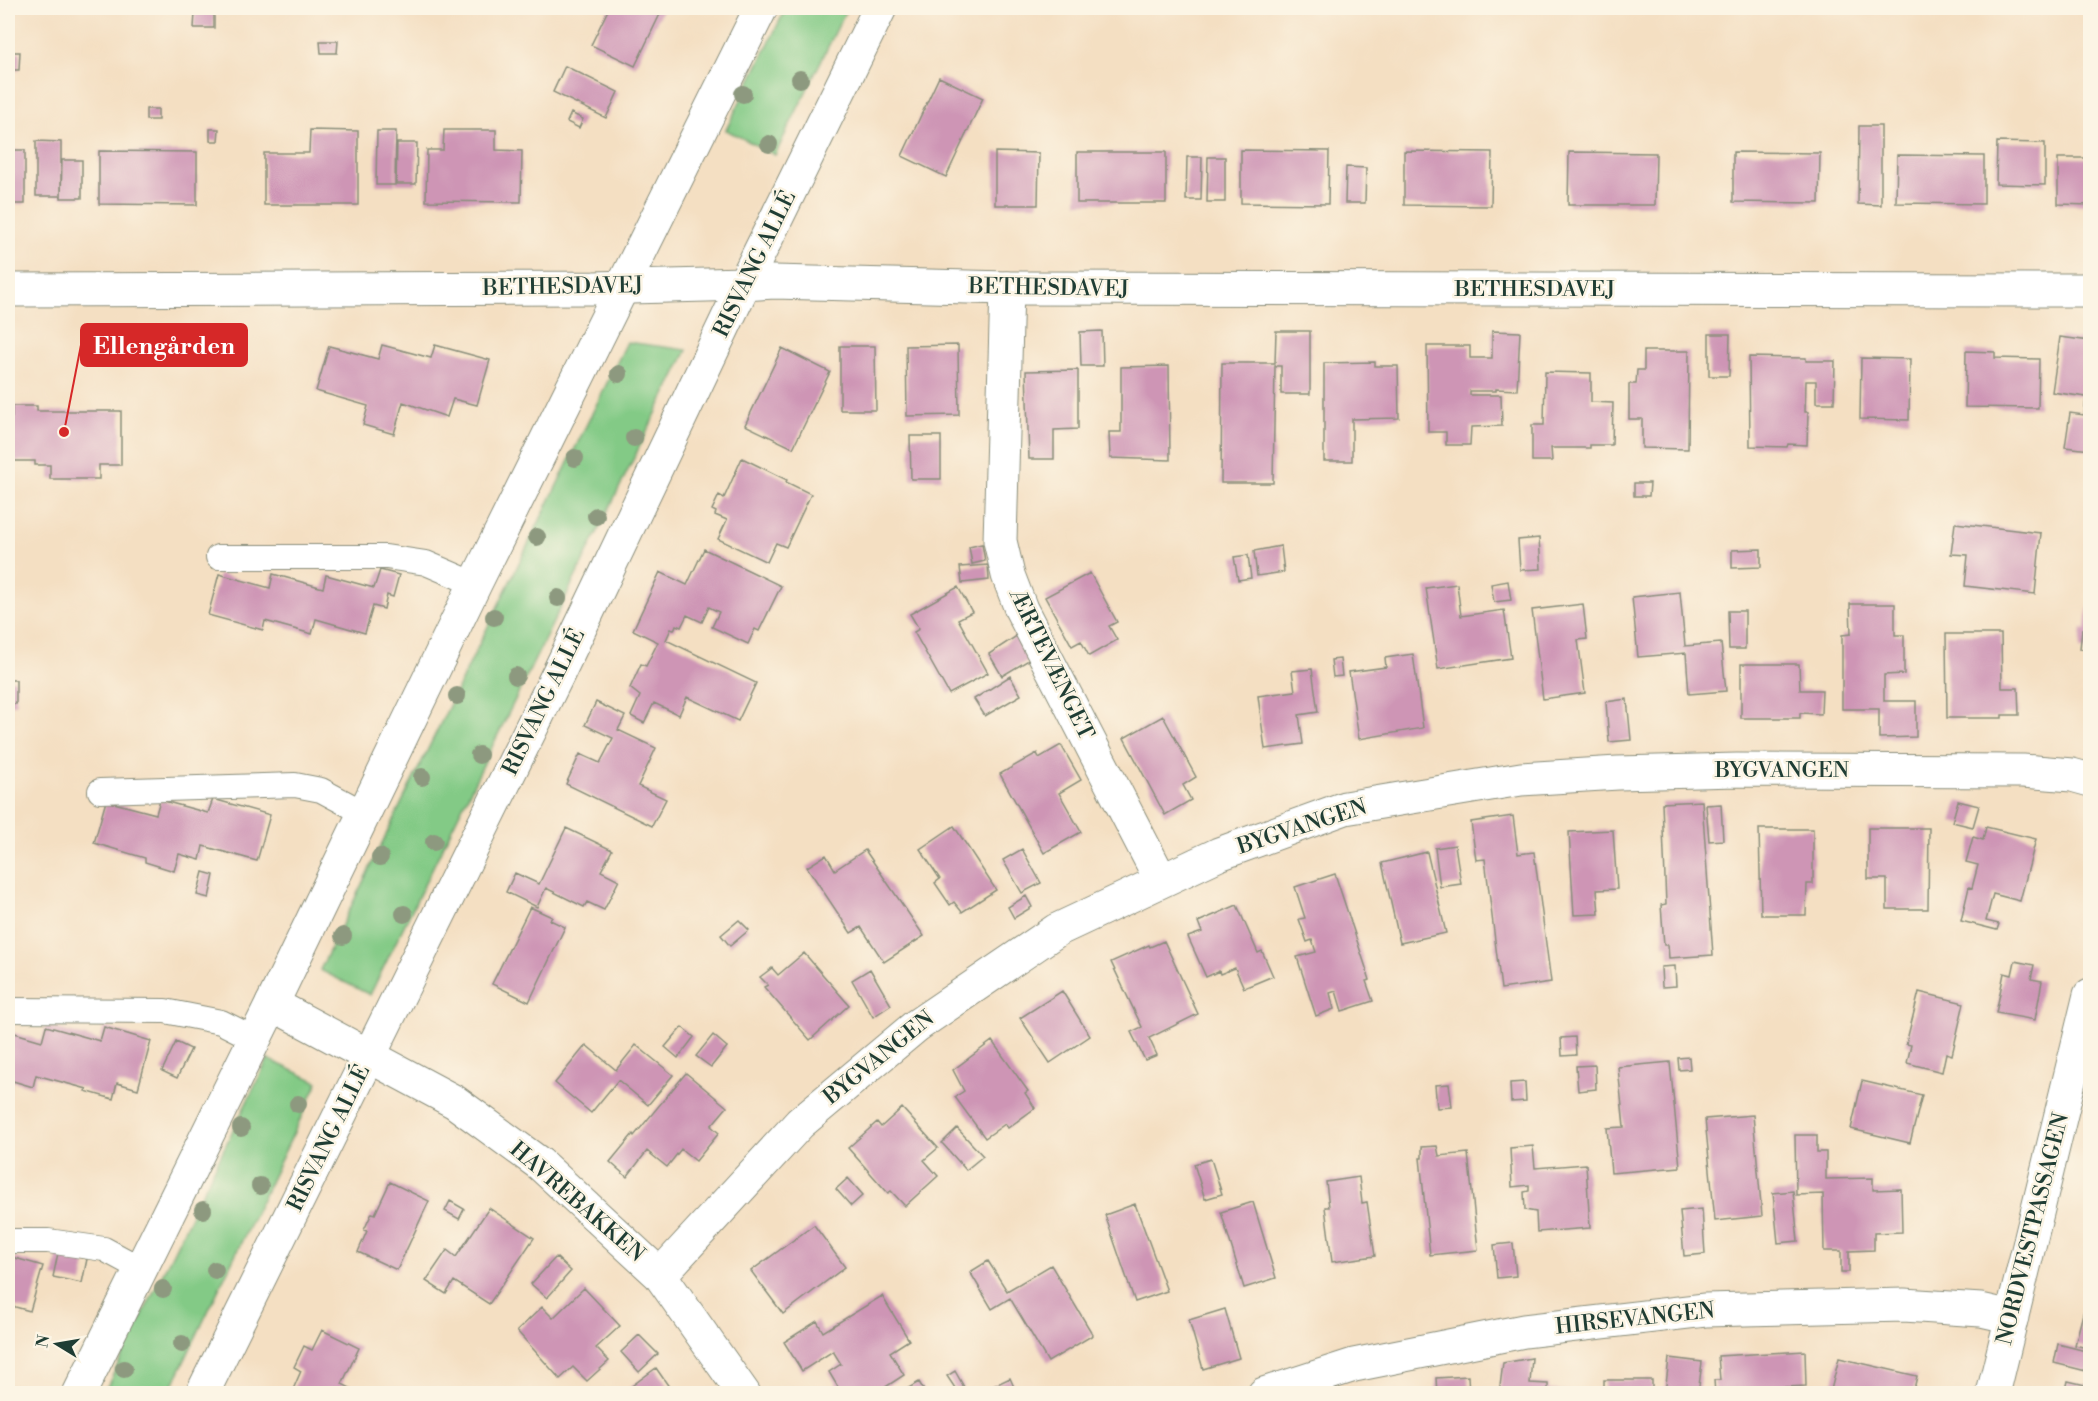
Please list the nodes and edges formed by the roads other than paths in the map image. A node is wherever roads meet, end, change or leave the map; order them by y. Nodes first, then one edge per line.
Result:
1 (761, 8) edge
2 (880, 8) edge
3 (744, 284) junction
4 (621, 287) junction
5 (1007, 288) junction
6 (8, 290) edge
7 (2091, 291) edge
8 (218, 557) dead end
9 (475, 584) junction
10 (2091, 780) edge
11 (99, 791) dead end
12 (364, 813) junction
13 (1161, 880) junction
14 (2091, 995) edge
15 (272, 1004) junction
16 (8, 1010) edge
17 (255, 1039) junction
18 (369, 1056) junction
19 (8, 1240) edge
20 (141, 1269) junction
21 (660, 1275) junction
22 (2012, 1317) junction
23 (79, 1394) edge
24 (202, 1394) edge
25 (744, 1394) edge
26 (1264, 1394) edge
27 (1993, 1394) edge

1 - 4 street
2 - 3 street, RISVANG ALLÉ
3 - 4 street, BETHESDAVEJ
3 - 5 street, BETHESDAVEJ
3 - 18 street, RISVANG ALLÉ
4 - 6 street, BETHESDAVEJ
4 - 9 street
5 - 7 street, BETHESDAVEJ
5 - 13 street, ÆRTEVÆNGET
8 - 9 lane
9 - 12 street
10 - 13 street, BYGVANGEN
11 - 12 lane
12 - 15 street
13 - 21 street, BYGVANGEN
14 - 22 street, NORDVESTPASSAGEN
15 - 17 street
15 - 18 street, HAVREBAKKEN
16 - 17 lane
17 - 20 street
18 - 21 street, HAVREBAKKEN
18 - 24 street, RISVANG ALLÉ
19 - 20 lane
20 - 23 street
21 - 25 street, HAVREBAKKEN
22 - 26 street, HIRSEVANGEN
22 - 27 street, NORDVESTPASSAGEN

